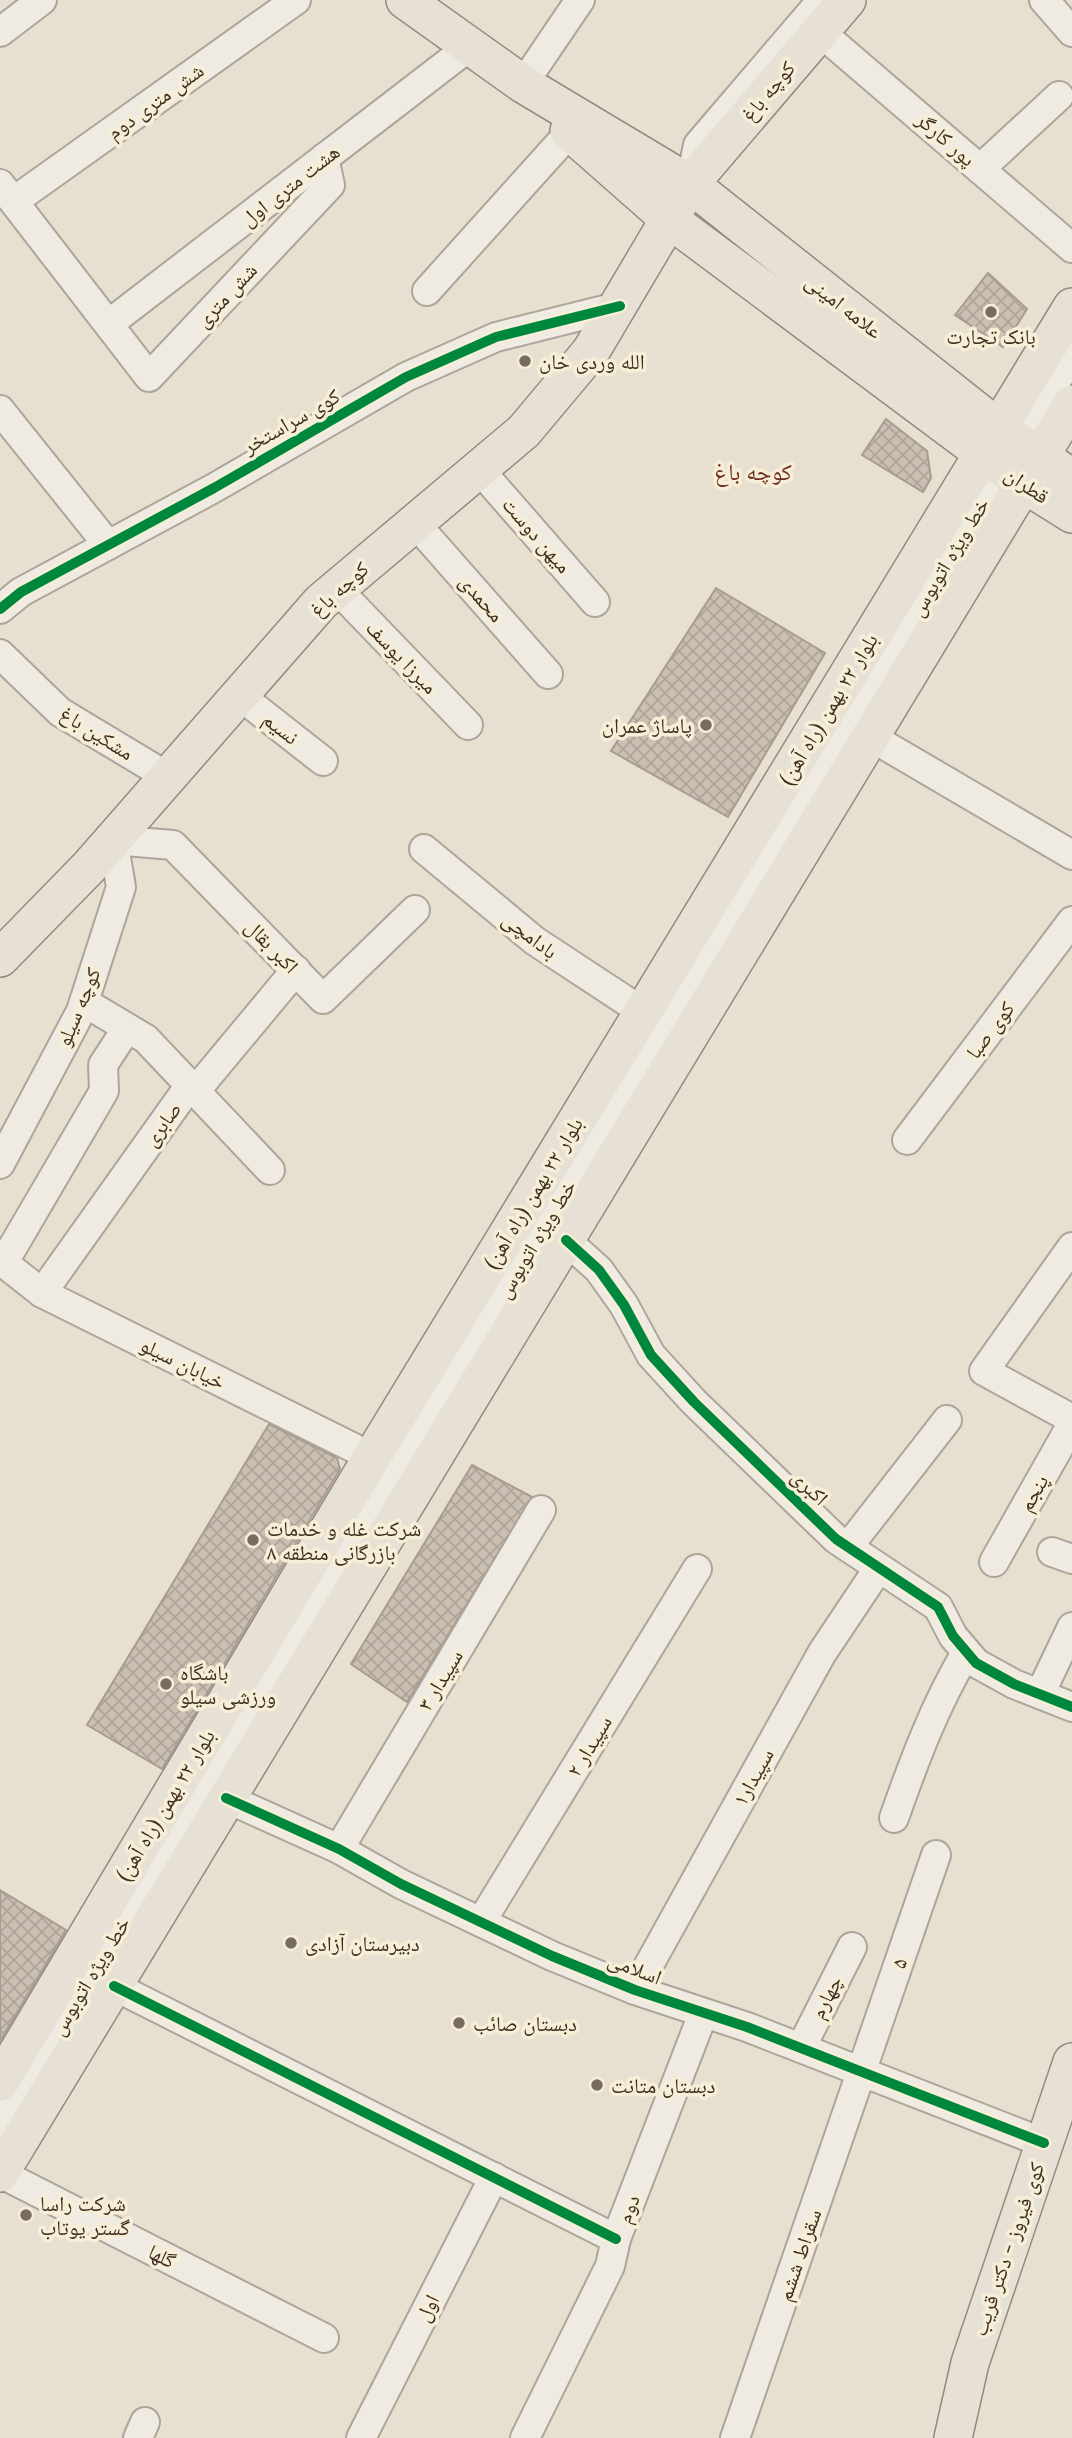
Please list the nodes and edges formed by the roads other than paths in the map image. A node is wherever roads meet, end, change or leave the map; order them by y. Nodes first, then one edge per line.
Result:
1 (42, 0) edge
2 (296, 0) edge
3 (405, 0) edge
4 (580, 0) edge
5 (847, 0) edge
6 (1044, 0) edge
7 (820, 15) edge
8 (0, 32) edge
9 (1072, 32) edge
10 (470, 46) junction
11 (523, 84) junction
12 (1059, 96) dead end
13 (570, 132) junction
14 (324, 158) junction
15 (980, 169) junction
16 (690, 184) junction
17 (7, 192) edge
18 (669, 219) junction
19 (1072, 248) edge
20 (427, 291) dead end
21 (620, 306) junction
22 (1072, 307) edge
23 (110, 323) junction
24 (1072, 355) edge
25 (1072, 404) edge
26 (0, 410) edge
27 (1011, 456) junction
28 (479, 469) junction
29 (1072, 478) edge
30 (1072, 514) edge
31 (415, 523) junction
32 (108, 545) junction
33 (337, 589) junction
34 (595, 602) dead end
35 (0, 609) edge
36 (0, 654) edge
37 (548, 674) dead end
38 (239, 695) junction
39 (468, 725) dead end
40 (871, 737) junction
41 (323, 761) dead end
42 (168, 776) junction
43 (113, 840) junction
44 (424, 849) dead end
45 (1072, 855) edge
46 (415, 910) dead end
47 (1072, 921) edge
48 (0, 958) edge
49 (296, 970) junction
50 (84, 1002) junction
51 (643, 1013) junction
52 (127, 1028) junction
53 (190, 1085) junction
54 (907, 1140) dead end
55 (0, 1164) edge
56 (270, 1170) dead end
57 (566, 1240) junction
58 (1072, 1247) edge
59 (2, 1261) edge
60 (42, 1293) junction
61 (1072, 1419) edge
62 (947, 1420) dead end
63 (1072, 1424) edge
64 (400, 1463) junction
65 (541, 1510) dead end
66 (848, 1547) junction
67 (994, 1562) dead end
68 (697, 1569) dead end
69 (878, 1569) junction
70 (1072, 1627) edge
71 (966, 1653) junction
72 (1040, 1694) junction
73 (1072, 1707) edge
74 (226, 1798) junction
75 (894, 1818) dead end
76 (339, 1850) junction
77 (936, 1855) dead end
78 (481, 1922) junction
79 (852, 1947) dead end
80 (114, 1986) junction
81 (635, 1990) junction
82 (703, 2014) junction
83 (801, 2048) junction
84 (1072, 2062) edge
85 (862, 2072) junction
86 (0, 2082) edge
87 (0, 2124) edge
88 (1044, 2143) junction
89 (0, 2173) edge
90 (494, 2177) junction
91 (616, 2239) junction
92 (324, 2339) dead end
93 (361, 2438) edge
94 (525, 2438) edge
95 (735, 2438) edge
96 (953, 2438) edge

1 - 8 street
2 - 17 street, شش متری دوم
3 - 10 main road
4 - 11 street
5 - 7 main road, کوچه باغ
6 - 9 street
7 - 15 street, پور کارگر
7 - 16 main road, کوچه باغ
10 - 11 main road
10 - 14 street, هشت متری اول
11 - 13 main road, علامه امینی
11 - 16 main road, علامه امینی
12 - 15 street
13 - 18 main road, علامه امینی
13 - 20 street
14 - 23 street, هشت متری اول
14 - 23 street, شش متری
15 - 19 street, پور کارگر
16 - 18 main road, کوچه باغ
16 - 27 main road, علامه امینی
17 - 23 street
18 - 21 main road, کوچه باغ
18 - 27 main road, علامه امینی
21 - 28 main road, کوچه باغ
21 - 32 street, کوی سراستخر
22 - 27 main road, بلوار ۲۲ بهمن (راه آهن)
24 - 27 street, خط ویژه اتوبوس
25 - 27 main road, بلوار ۲۲ بهمن (راه آهن)
26 - 32 street
27 - 29 main road, قطران
27 - 30 main road, قطران
27 - 40 main road, بلوار ۲۲ بهمن (راه آهن)
27 - 51 main road, بلوار ۲۲ بهمن (راه آهن)
27 - 64 street, خط ویژه اتوبوس
28 - 31 main road, کوچه باغ
28 - 34 street, میهن دوست
31 - 33 main road, کوچه باغ
31 - 37 street, محمدی
32 - 35 street, کوی سراستخر
33 - 38 main road, کوچه باغ
33 - 39 street, میرزا یوسف
36 - 42 street, مشکین باغ
38 - 41 street, نسیم
38 - 42 main road, کوچه باغ
40 - 45 street
40 - 57 main road, بلوار ۲۲ بهمن (راه آهن)
42 - 43 main road, کوچه باغ
43 - 48 main road, کوچه باغ
43 - 49 street, اکبر بقال
43 - 50 street, کوچه سیلو
44 - 51 street, بادامچی
46 - 49 street, اکبر بقال
47 - 54 street, کوی صبا
49 - 53 street, صابری
50 - 52 street
50 - 55 street, کوچه سیلو
51 - 64 main road, بلوار ۲۲ بهمن (راه آهن)
52 - 53 street
52 - 59 street
53 - 56 street
53 - 60 street, صابری
57 - 64 main road, بلوار ۲۲ بهمن (راه آهن)
57 - 66 street, اکبری
58 - 61 street
59 - 60 street, خیابان سیلو
60 - 64 street, خیابان سیلو
62 - 66 street
63 - 67 street, پنجم
64 - 74 main road, بلوار ۲۲ بهمن (راه آهن)
64 - 86 main road, بلوار ۲۲ بهمن (راه آهن)
64 - 87 street, خط ویژه اتوبوس
65 - 76 street, سپیدار ۳
66 - 69 street, اکبری
68 - 78 street, سپیدار ۲
69 - 71 street, اکبری
69 - 81 street, سپیدار۱
70 - 72 street
71 - 72 street, اکبری
71 - 75 street
72 - 73 street, اکبری
74 - 76 street, اسلامی
74 - 80 main road, بلوار ۲۲ بهمن (راه آهن)
76 - 78 street, اسلامی
77 - 85 street, ۵
78 - 81 street, اسلامی
79 - 83 street, چهارم
80 - 89 main road, بلوار ۲۲ بهمن (راه آهن)
80 - 90 street
81 - 82 street, اسلامی
82 - 83 street, اسلامی
82 - 91 street, دوم
83 - 85 street, اسلامی
84 - 88 main road, کوی فیروز - دکتر قریب
85 - 88 street, اسلامی
85 - 95 street, سقراط ششم
88 - 96 main road, کوی فیروز - دکتر قریب
89 - 92 street, گلها
90 - 91 street
90 - 93 street, اول
91 - 94 street, دوم

